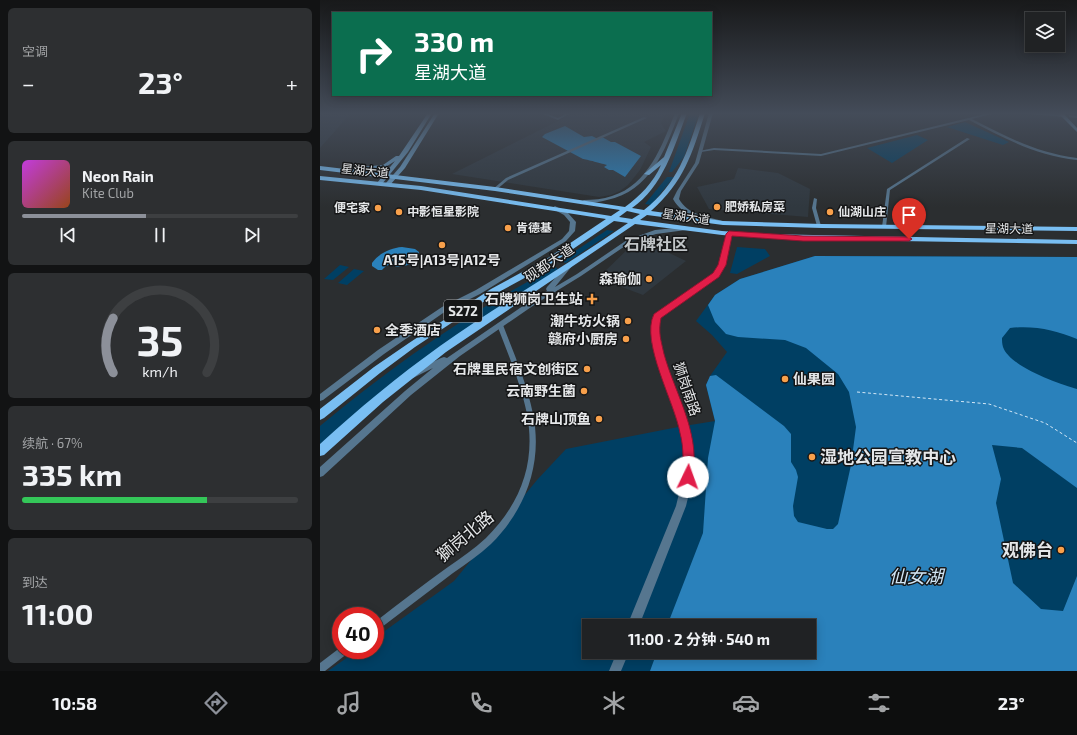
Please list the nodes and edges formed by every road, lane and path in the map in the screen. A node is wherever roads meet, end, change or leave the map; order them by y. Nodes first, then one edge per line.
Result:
1 (410, 144) edge
2 (417, 144) edge
3 (585, 144) edge
4 (664, 144) edge
5 (673, 144) edge
6 (703, 144) joint
7 (865, 144) edge
8 (959, 144) edge
9 (1024, 144) edge
10 (692, 146) edge
11 (714, 149) junction
12 (413, 150) junction
13 (406, 151) junction
14 (701, 152) junction
15 (669, 156) junction
16 (1077, 159) edge
17 (320, 168) edge
18 (350, 170) junction
19 (661, 172) junction
20 (647, 174) junction
21 (674, 174) junction
22 (388, 175) junction
23 (396, 176) junction
24 (320, 178) edge
25 (380, 183) junction
26 (388, 184) junction
27 (495, 189) junction
28 (548, 197) junction
29 (815, 199) dead end
30 (584, 202) junction
31 (543, 206) junction
32 (555, 208) junction
33 (627, 209) junction
34 (646, 213) junction
35 (614, 218) junction
36 (635, 221) junction
37 (723, 223) junction
38 (819, 226) junction
39 (884, 227) junction
40 (684, 229) junction
41 (1036, 229) junction
42 (1077, 229) edge
43 (721, 233) junction
44 (729, 234) junction
45 (1046, 241) junction
46 (1077, 242) edge
47 (551, 260) junction
48 (569, 266) junction
49 (536, 268) junction
50 (478, 292) junction
51 (535, 301) junction
52 (500, 325) junction
53 (457, 354) junction
54 (401, 382) junction
55 (320, 398) edge
56 (320, 415) edge
57 (320, 451) edge
58 (320, 473) edge
59 (636, 619) edge
60 (384, 620) edge
61 (333, 659) edge
62 (620, 659) edge
63 (320, 669) edge
64 (616, 671) edge

1 - 13 main road
2 - 12 main road
3 - 27 street
4 - 20 street
5 - 15 main road, 砚都大道 / S272
6 - 11 street
6 - 14 street
7 - 11 street
8 - 39 street
9 - 16 street
10 - 21 main road, 砚都大道 / S272
11 - 14 street
12 - 13 main road
12 - 23 main road
13 - 18 main road
13 - 22 main road
14 - 37 street
15 - 19 main road, 砚都大道 / S272
15 - 20 main road
17 - 18 main road, 星湖大道
18 - 22 main road, 星湖大道
19 - 21 main road
19 - 33 main road, 砚都大道 / S272
20 - 30 street
21 - 34 main road, 砚都大道 / S272
22 - 23 main road, 星湖大道
22 - 25 main road
23 - 26 main road
23 - 27 main road, 星湖大道
24 - 25 main road, 星湖大道
25 - 26 main road, 星湖大道
26 - 31 main road, 星湖大道
27 - 28 main road, 星湖大道
28 - 30 main road, 星湖大道
28 - 31 main road
29 - 38 street
30 - 33 main road, 星湖大道
31 - 32 main road, 星湖大道
32 - 35 main road, 星湖大道
32 - 50 street
33 - 34 main road, 星湖大道
33 - 35 main road, 砚都大道 / S272
34 - 36 main road, 砚都大道 / S272
34 - 37 main road, 星湖大道
35 - 36 main road, 星湖大道
35 - 47 main road, 砚都大道 / S272
36 - 40 main road, 星湖大道
36 - 48 main road, 砚都大道 / S272
37 - 38 main road, 星湖大道
37 - 43 main road
38 - 39 main road, 星湖大道
39 - 41 main road, 星湖大道
40 - 43 main road, 星湖大道
40 - 51 street
41 - 42 main road, 星湖大道
41 - 45 main road
43 - 44 main road, 星湖大道
44 - 45 main road, 星湖大道
44 - 59 street, 狮岗南路
45 - 46 main road, 星湖大道
47 - 48 main road
47 - 49 main road, 砚都大道 / S272
48 - 51 street
48 - 54 main road, 砚都大道 / S272
49 - 50 street
49 - 56 main road, 砚都大道 / S272
50 - 55 street
51 - 52 street
52 - 53 street
52 - 60 street, 獅岗北路
53 - 54 street
53 - 58 street
54 - 57 main road, 砚都大道 / S272
61 - 63 street
62 - 64 street

